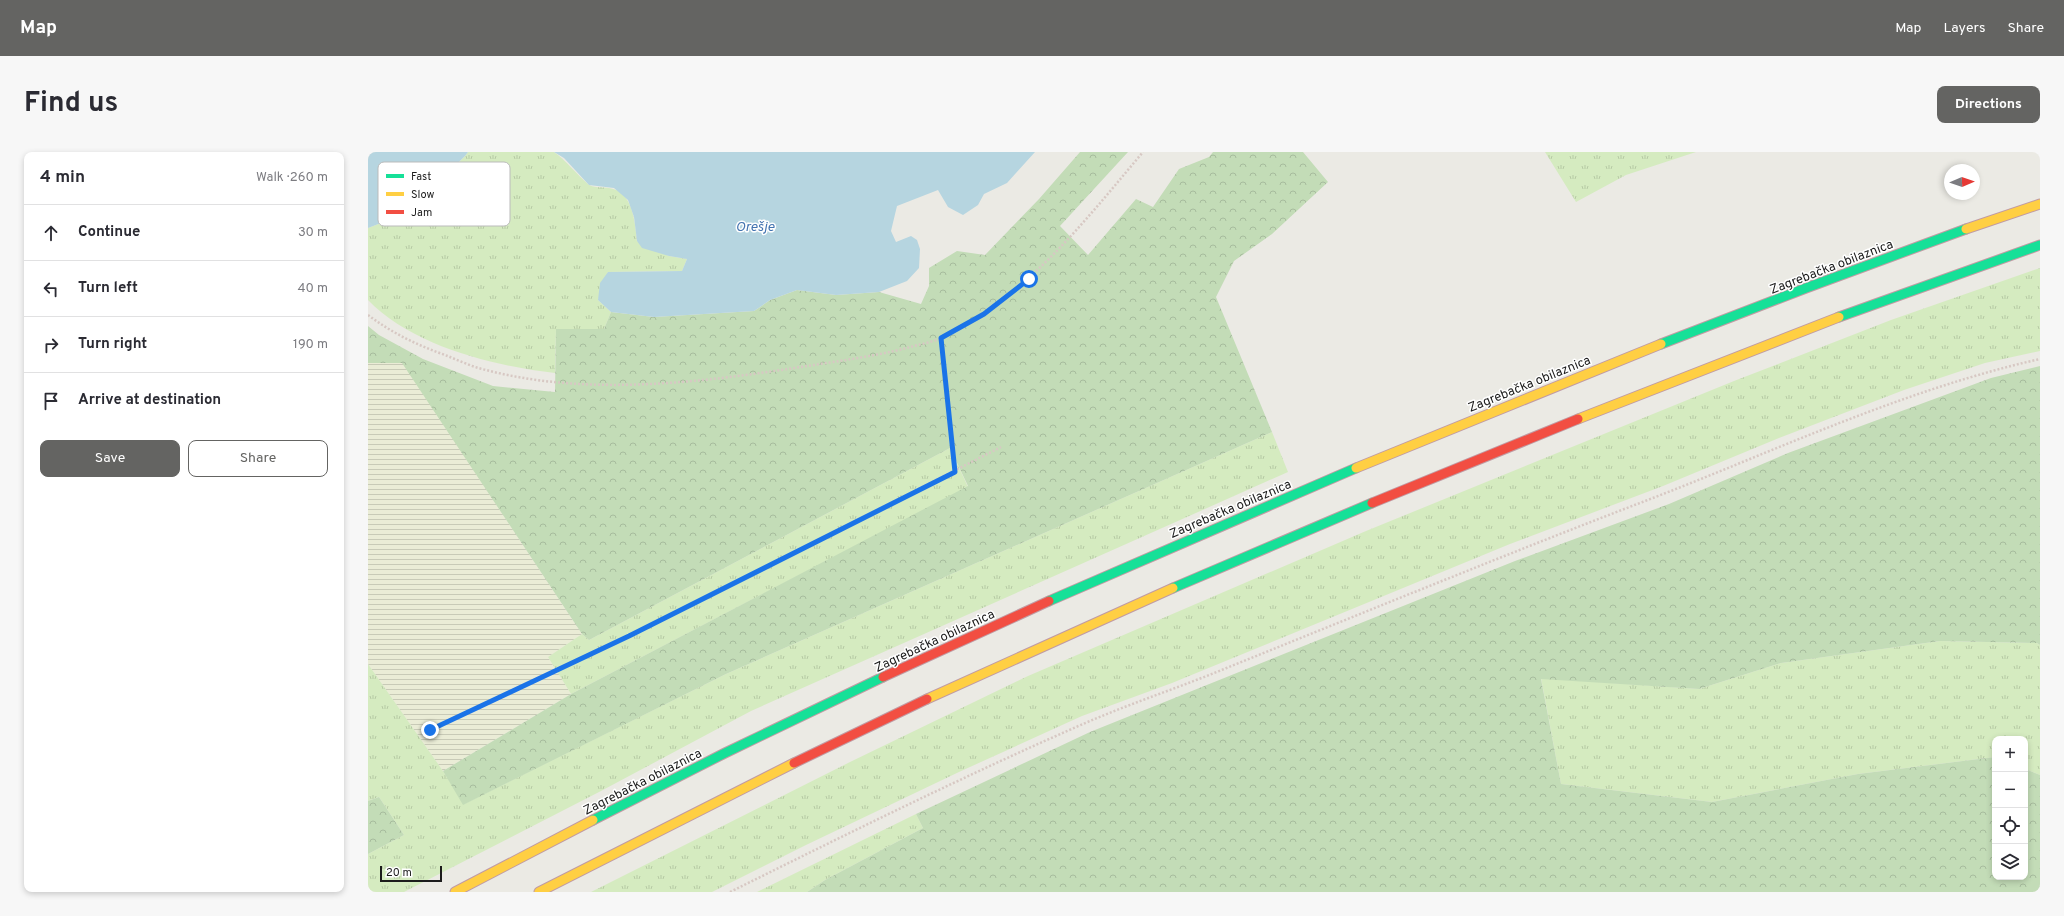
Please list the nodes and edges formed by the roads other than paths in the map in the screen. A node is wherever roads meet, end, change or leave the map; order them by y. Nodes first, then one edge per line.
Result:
1 (2040, 204) edge
2 (2040, 245) edge
3 (455, 892) edge
4 (539, 892) edge

1 - 3 highway, Zagrebačka obilaznica
2 - 4 highway

